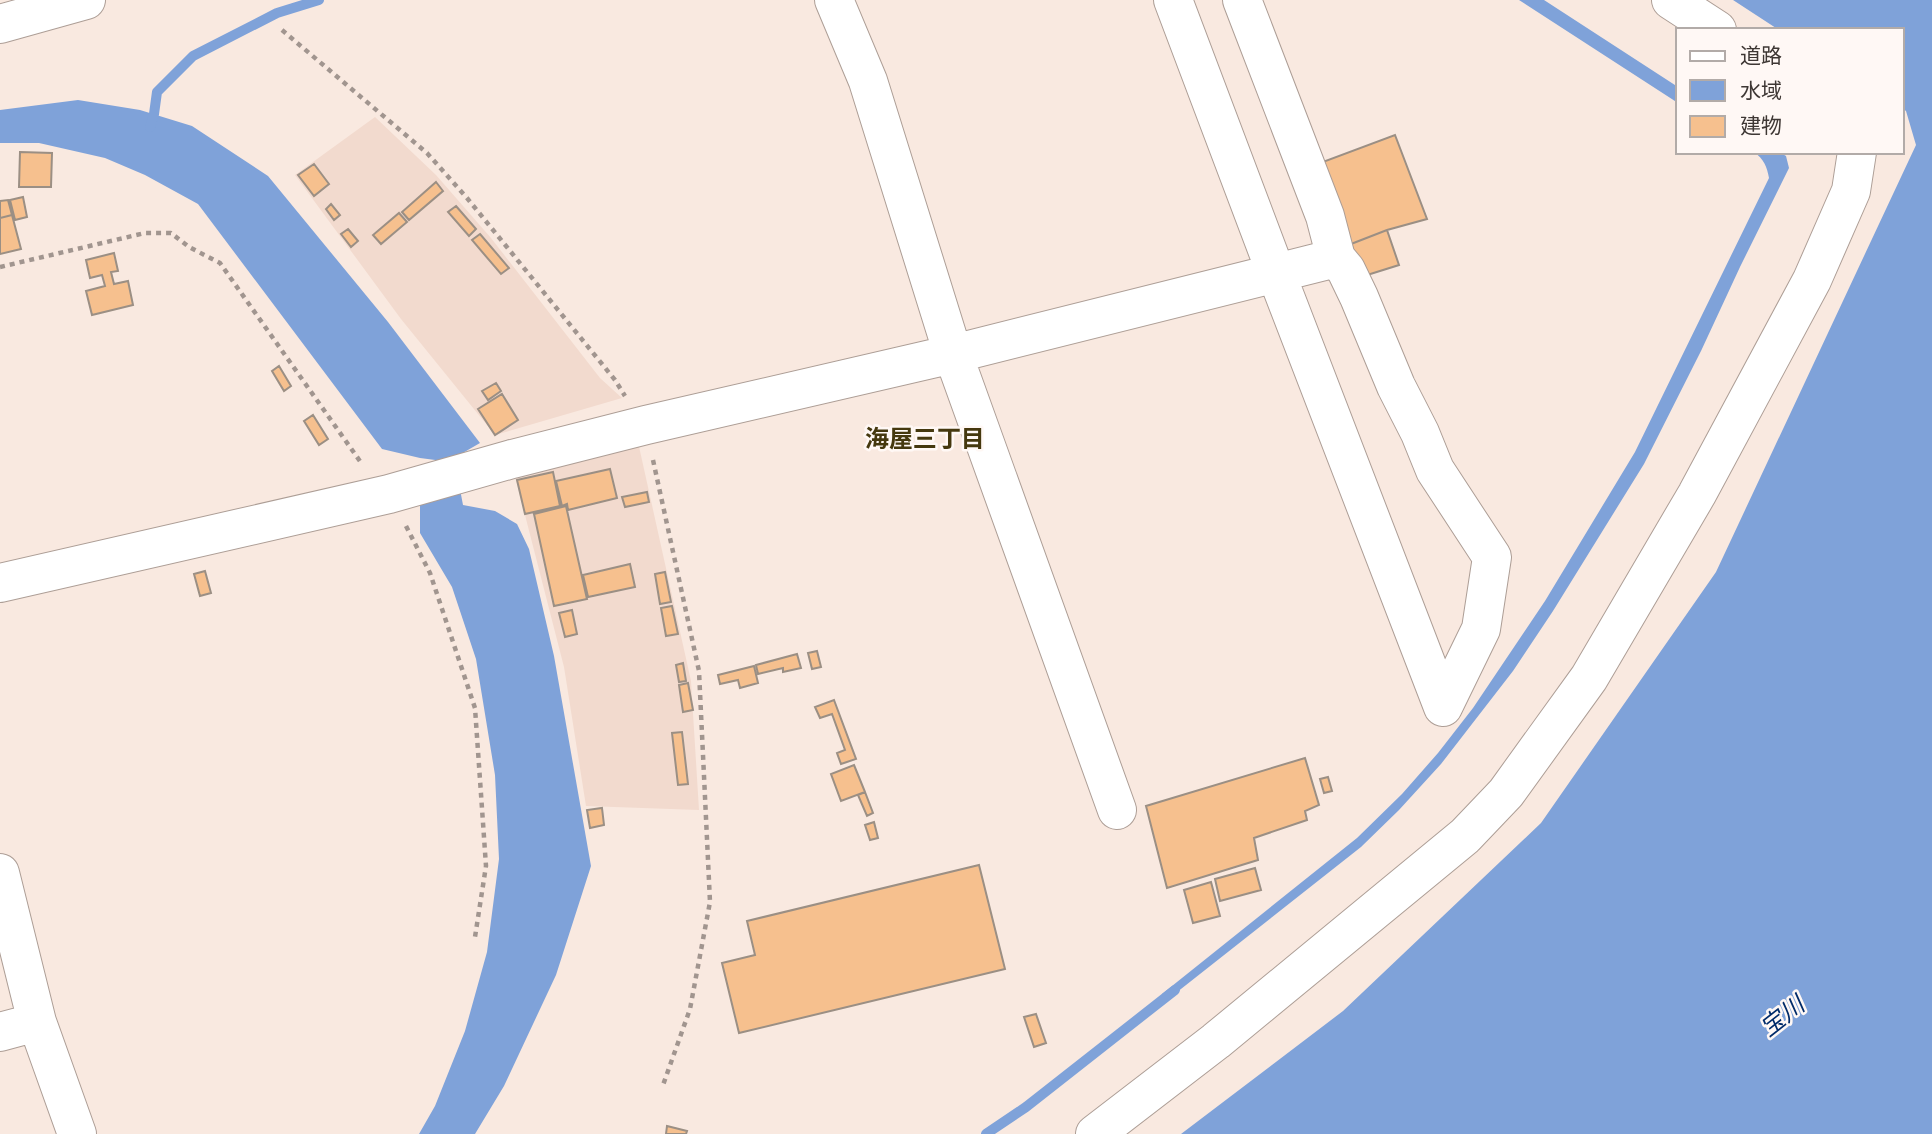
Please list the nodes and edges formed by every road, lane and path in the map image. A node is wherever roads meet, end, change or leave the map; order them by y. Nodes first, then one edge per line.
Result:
1 (86, 0) edge
2 (834, 0) edge
3 (1174, 0) edge
4 (1242, 0) edge
5 (1671, 0) edge
6 (0, 24) edge
7 (1714, 28) edge
8 (282, 30) dead end
9 (1857, 154) edge
10 (1336, 258) junction
11 (0, 267) edge
12 (1276, 274) junction
13 (953, 354) junction
14 (646, 425) junction
15 (387, 495) junction
16 (0, 583) edge
17 (1117, 810) dead end
18 (0, 873) edge
19 (475, 937) dead end
20 (37, 1022) junction
21 (0, 1032) edge
22 (663, 1084) dead end
23 (77, 1134) edge
24 (1095, 1134) edge

1 - 6 street
2 - 13 street
3 - 12 street
4 - 10 street
5 - 7 street
8 - 14 path
9 - 24 street
10 - 12 street
10 - 12 street
11 - 15 path
12 - 13 street
13 - 14 street
13 - 17 street
14 - 15 street
14 - 22 path
15 - 16 street
15 - 19 path
18 - 20 street
20 - 21 street
20 - 23 street

